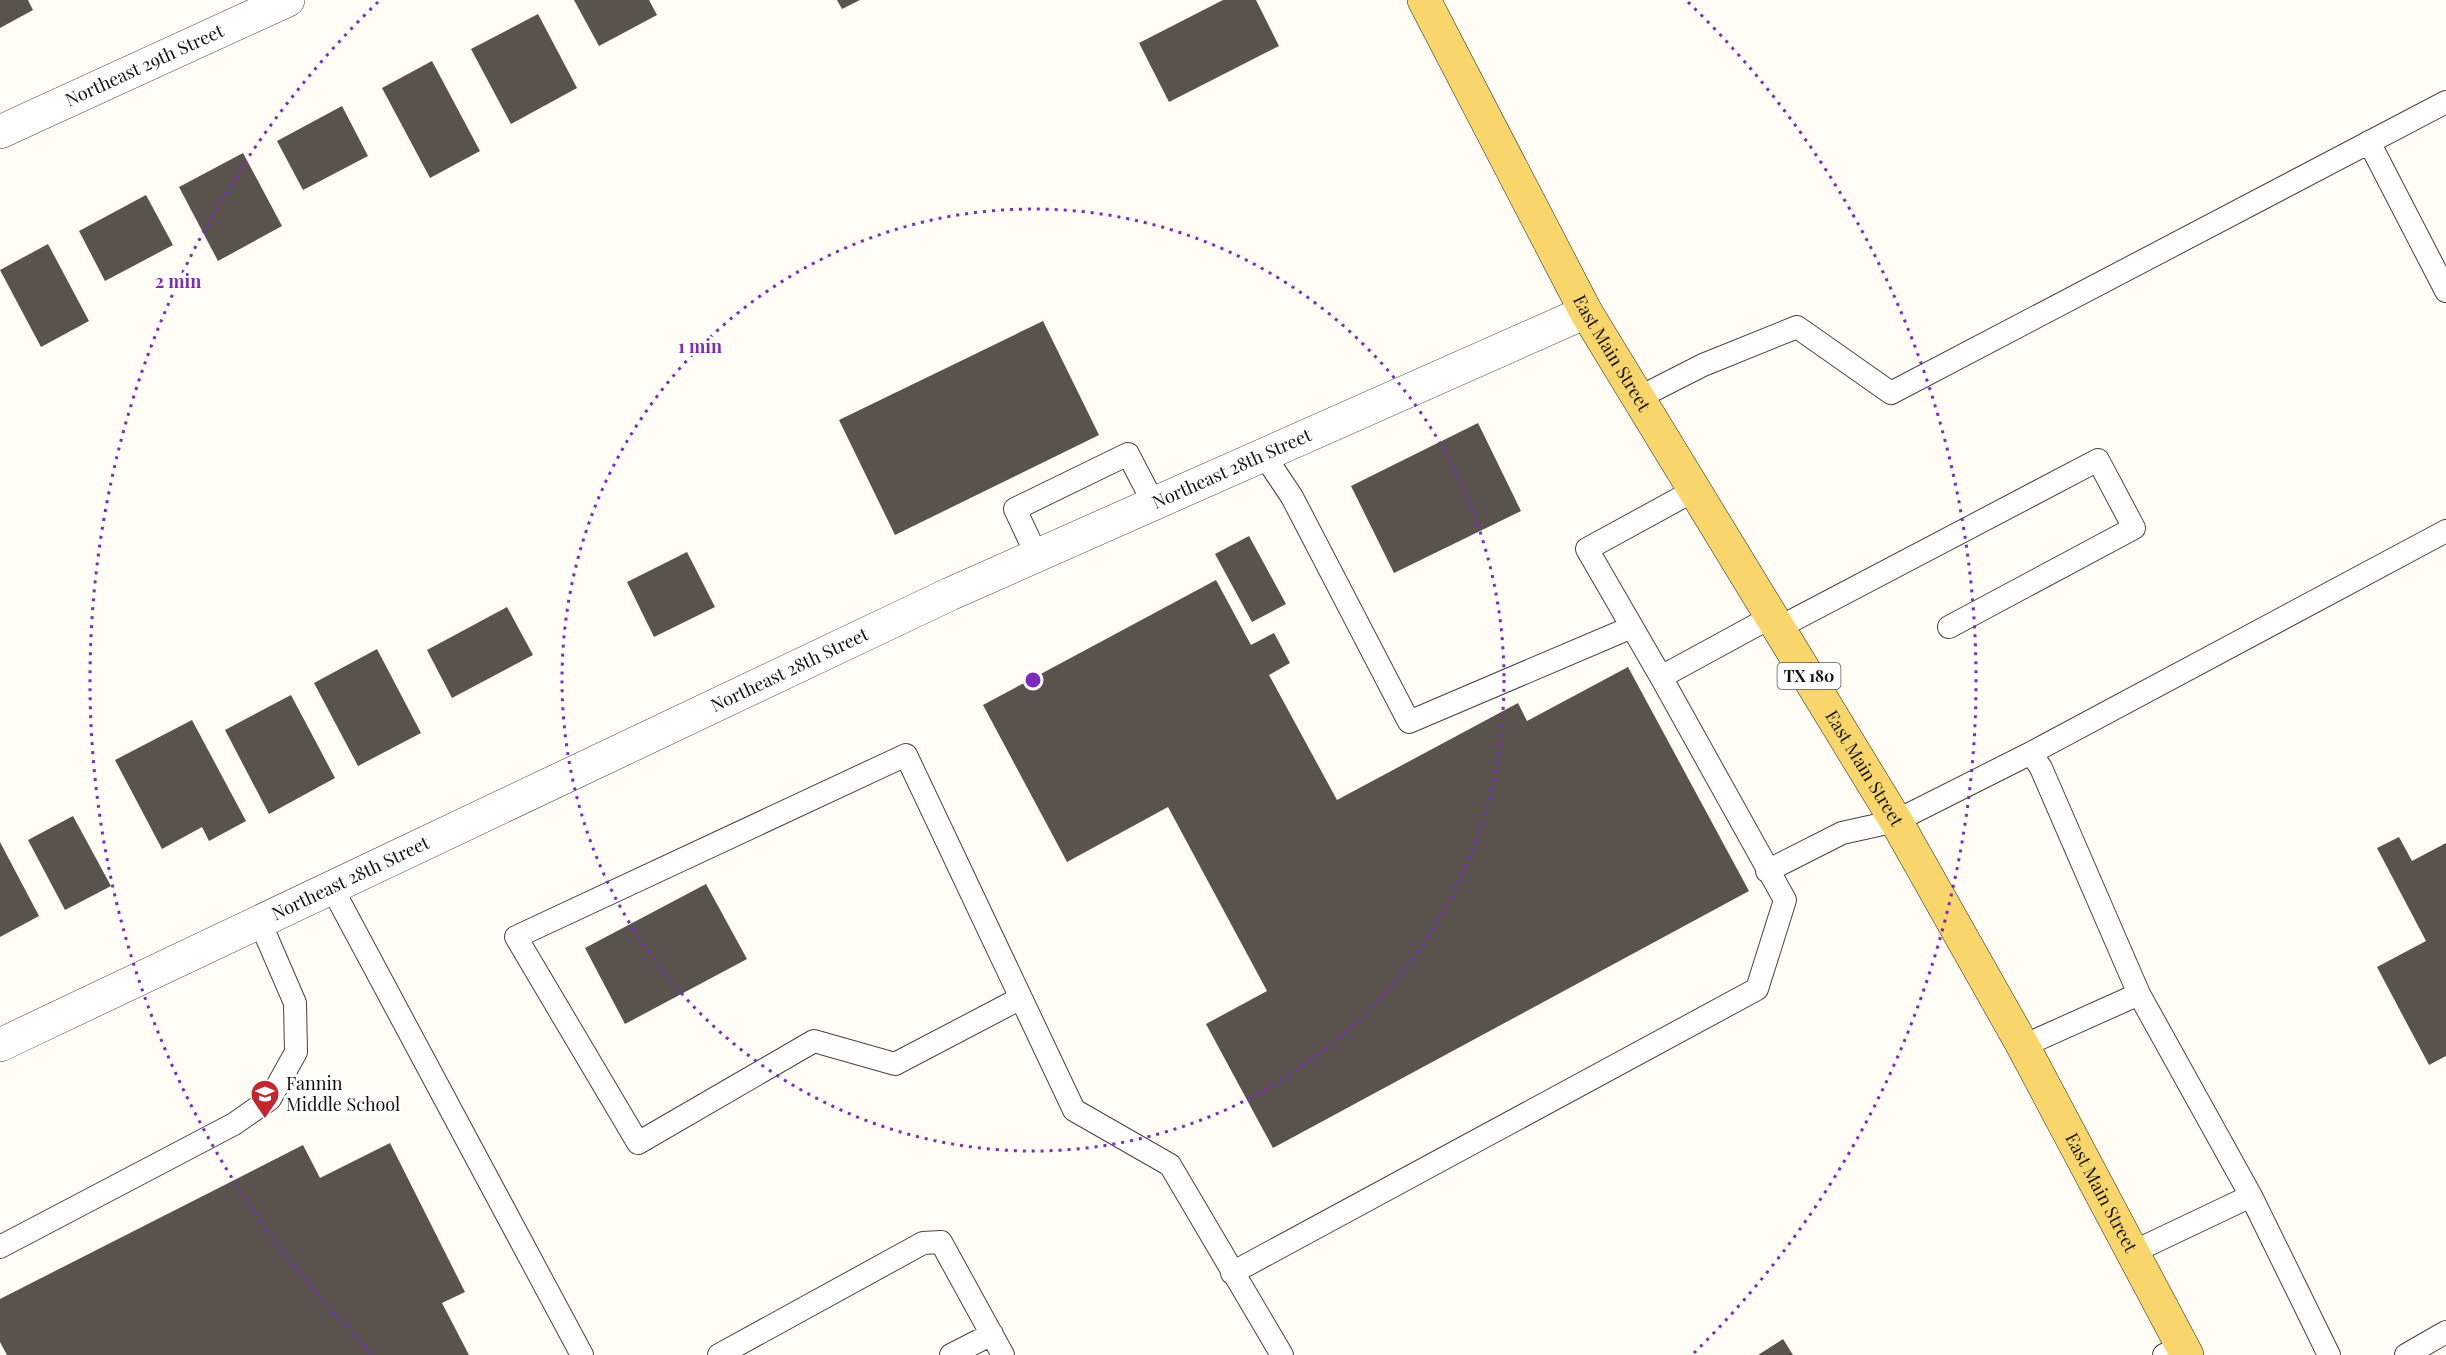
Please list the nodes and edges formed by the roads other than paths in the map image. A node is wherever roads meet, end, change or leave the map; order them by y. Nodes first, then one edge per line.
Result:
1 (288, 0) edge
2 (1424, 0) edge
3 (2446, 102) edge
4 (0, 132) edge
5 (2369, 142) junction
6 (2446, 291) edge
7 (1586, 312) junction
8 (1638, 398) junction
9 (1264, 456) junction
10 (1695, 490) junction
11 (1154, 504) junction
12 (2446, 531) edge
13 (1037, 556) junction
14 (1776, 622) junction
15 (1632, 627) junction
16 (1949, 627) dead end
17 (1661, 677) junction
18 (2031, 753) junction
19 (1896, 821) junction
20 (1767, 871) junction
21 (332, 888) junction
22 (260, 922) junction
23 (2139, 994) junction
24 (1021, 998) junction
25 (0, 1045) edge
26 (2023, 1046) junction
27 (2251, 1196) junction
28 (0, 1247) edge
29 (2133, 1252) junction
30 (1232, 1273) junction
31 (2446, 1332) edge
32 (992, 1334) junction
33 (2178, 1352) edge
34 (582, 1355) edge
35 (719, 1355) edge
36 (951, 1355) edge
37 (1003, 1355) edge
38 (1282, 1355) edge
39 (2329, 1355) edge
40 (2406, 1355) edge

1 - 4 street, Northeast 29th Street
2 - 7 main road, East Main Street / TX 180
3 - 5 lane
5 - 6 lane
5 - 8 lane
7 - 8 main road, East Main Street / TX 180
7 - 9 street, Northeast 28th Street
8 - 10 main road, East Main Street / TX 180
9 - 11 street, Northeast 28th Street
9 - 15 lane
10 - 14 main road, East Main Street / TX 180
10 - 15 lane
11 - 13 street, Northeast 28th Street
11 - 13 lane
12 - 18 lane
13 - 21 street, Northeast 28th Street
14 - 16 lane
14 - 17 lane
14 - 19 main road, East Main Street / TX 180
15 - 17 lane
17 - 20 lane
18 - 19 lane
18 - 23 lane
19 - 20 lane
19 - 26 main road, East Main Street / TX 180
20 - 30 lane
21 - 22 street, Northeast 28th Street
21 - 34 lane
22 - 25 street, Northeast 28th Street
22 - 28 lane
23 - 26 lane
23 - 27 lane
24 - 24 lane
24 - 30 lane
26 - 29 main road, East Main Street / TX 180
27 - 29 lane
27 - 39 lane
29 - 33 main road, East Main Street / TX 180
30 - 38 lane
31 - 40 lane
32 - 35 lane
32 - 36 lane
32 - 37 lane

